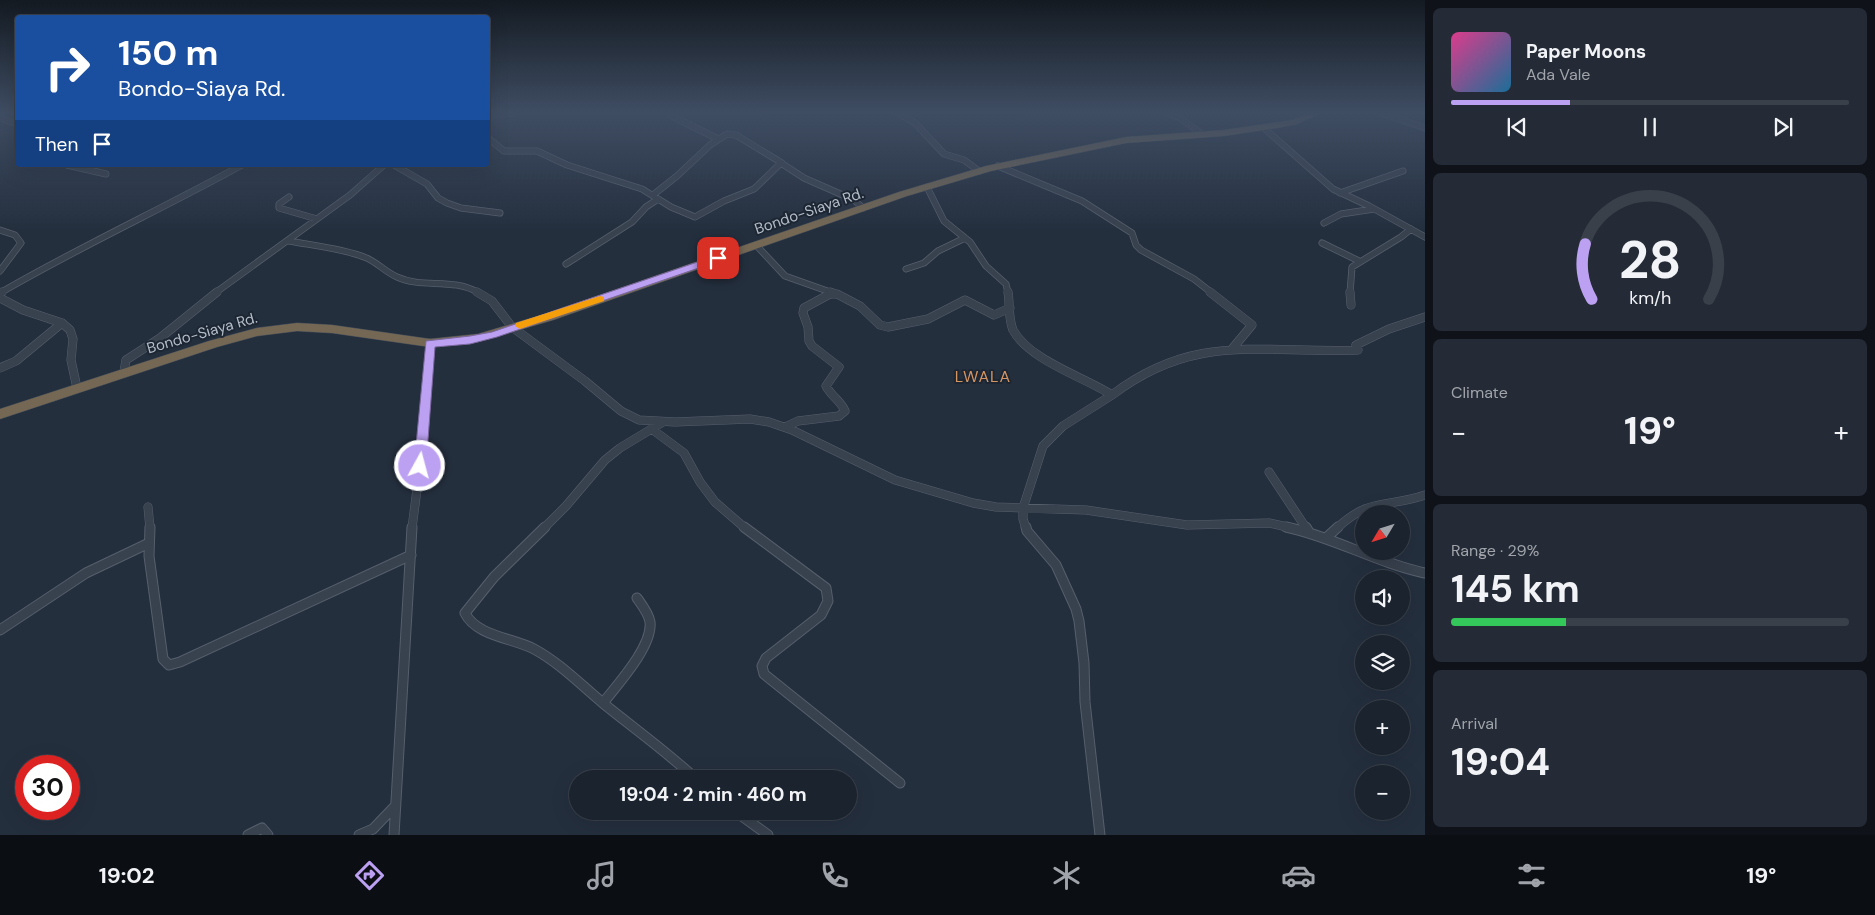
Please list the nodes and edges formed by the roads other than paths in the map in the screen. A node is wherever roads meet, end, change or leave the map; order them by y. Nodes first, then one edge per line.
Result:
1 (539, 152) edge
2 (704, 152) edge
3 (763, 152) edge
4 (942, 152) edge
5 (1064, 152) edge
6 (1290, 152) edge
7 (782, 163) junction
8 (998, 166) junction
9 (76, 167) edge
10 (238, 167) edge
11 (382, 167) edge
12 (397, 167) edge
13 (980, 171) junction
14 (1403, 171) dead end
15 (106, 174) dead end
16 (927, 187) junction
17 (1340, 193) junction
18 (655, 197) junction
19 (289, 198) dead end
20 (863, 208) junction
21 (1374, 209) junction
22 (500, 213) dead end
23 (317, 219) junction
24 (1324, 224) dead end
25 (1411, 229) junction
26 (0, 230) edge
27 (1425, 237) edge
28 (965, 238) junction
29 (289, 241) junction
30 (1322, 243) dead end
31 (756, 245) junction
32 (1359, 261) junction
33 (566, 264) dead end
34 (906, 269) dead end
35 (0, 271) edge
36 (0, 293) edge
37 (833, 293) junction
38 (0, 298) edge
39 (1351, 305) dead end
40 (1010, 308) junction
41 (1425, 317) edge
42 (62, 324) junction
43 (512, 327) junction
44 (430, 344) junction
45 (1232, 349) junction
46 (0, 368) edge
47 (124, 372) junction
48 (77, 388) junction
49 (1112, 395) junction
50 (0, 414) edge
51 (663, 422) junction
52 (785, 427) junction
53 (653, 430) junction
54 (1269, 472) dead end
55 (1425, 495) edge
56 (148, 507) dead end
57 (1023, 508) junction
58 (1309, 532) junction
59 (1327, 537) junction
60 (149, 543) junction
61 (411, 555) junction
62 (1425, 573) edge
63 (637, 598) dead end
64 (0, 630) edge
65 (603, 703) junction
66 (687, 770) edge
67 (900, 783) dead end
68 (396, 805) junction
69 (747, 820) edge
70 (248, 835) edge
71 (268, 835) edge
72 (359, 835) edge
73 (394, 835) edge
74 (768, 835) edge
75 (1100, 835) edge

1 - 18 street
2 - 18 street
3 - 7 street
4 - 13 street
5 - 8 highway, Bondo-Siaya Rd.
6 - 17 street
7 - 18 street
7 - 20 street
8 - 13 highway, Bondo-Siaya Rd.
8 - 45 street
9 - 15 street
10 - 36 street
11 - 23 street
12 - 22 street
13 - 16 highway, Bondo-Siaya Rd.
14 - 17 street
16 - 20 highway, Bondo-Siaya Rd.
16 - 28 street
17 - 21 street
18 - 33 street
19 - 23 street
20 - 31 highway, Bondo-Siaya Rd.
21 - 24 street
21 - 25 street
23 - 29 street
25 - 27 street
25 - 32 street
26 - 35 street
28 - 34 street
28 - 40 street
29 - 43 street
29 - 47 street
30 - 32 street
31 - 37 street
31 - 43 highway, Bondo-Siaya Rd.
32 - 39 street
37 - 40 street
37 - 52 street
38 - 42 street
40 - 49 street
41 - 45 street
42 - 46 street
42 - 48 street
43 - 44 highway, Bondo-Siaya Rd.
43 - 51 street
44 - 47 highway, Bondo-Siaya Rd.
44 - 61 street
45 - 49 street
47 - 48 highway, Bondo-Siaya Rd.
48 - 50 highway, Bondo-Siaya Rd.
49 - 57 street
51 - 52 street
51 - 53 street
52 - 57 street
53 - 65 street
53 - 67 street
54 - 58 street
55 - 59 street
56 - 60 street
57 - 58 street
57 - 75 street
58 - 59 street
59 - 62 street
60 - 61 street
60 - 64 street
61 - 68 street
63 - 65 street
65 - 66 street
68 - 72 street
68 - 73 street
69 - 74 street
70 - 71 street

